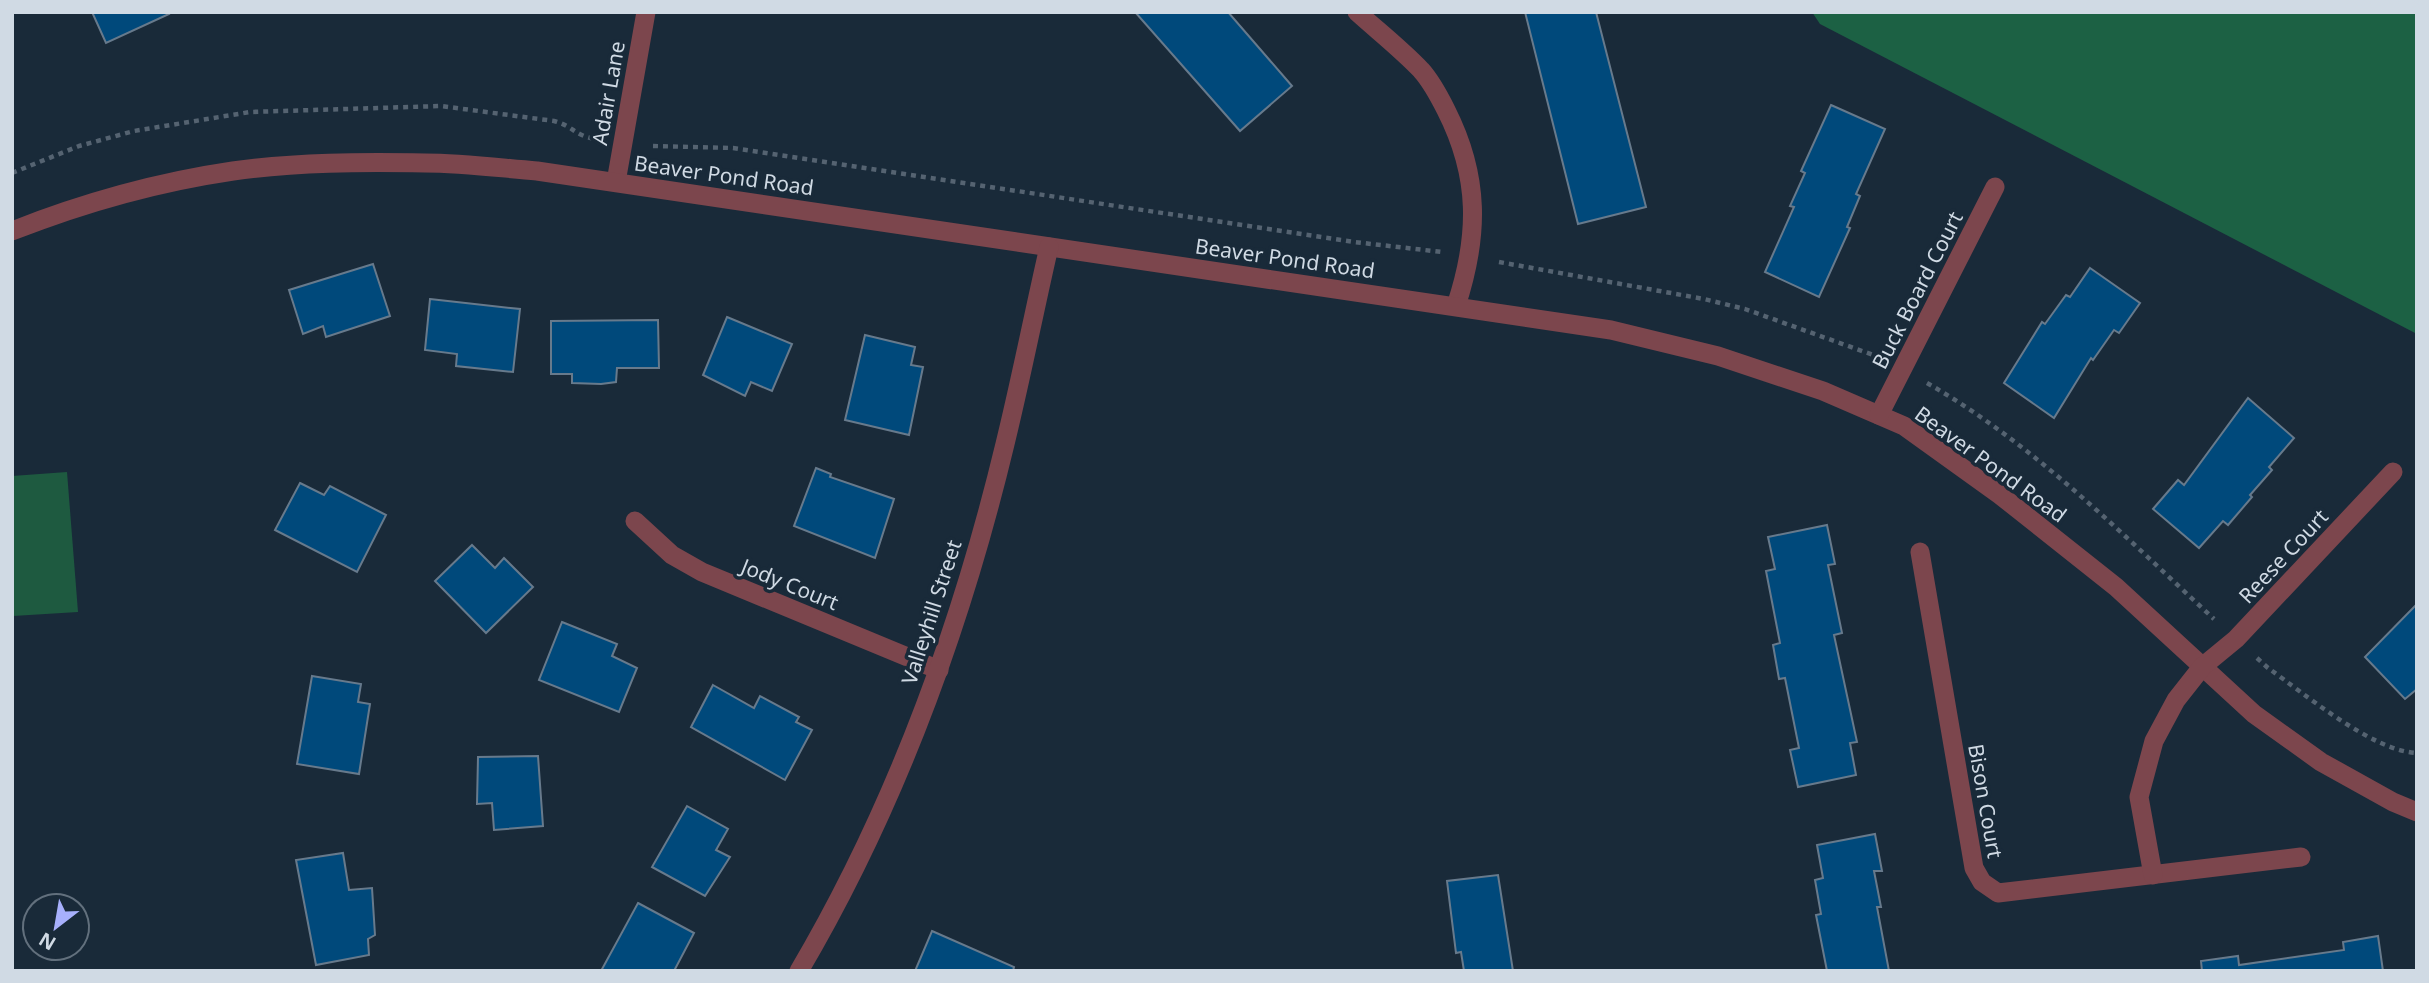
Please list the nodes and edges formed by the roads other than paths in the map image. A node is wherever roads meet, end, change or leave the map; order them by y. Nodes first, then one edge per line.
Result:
1 (646, 12) edge
2 (1357, 12) edge
3 (616, 182) junction
4 (1995, 187) dead end
5 (12, 231) edge
6 (1048, 247) junction
7 (1456, 306) junction
8 (1879, 415) junction
9 (2393, 472) dead end
10 (635, 521) dead end
11 (1920, 552) dead end
12 (2202, 667) junction
13 (939, 670) junction
14 (2417, 812) edge
15 (2301, 858) dead end
16 (2153, 875) junction
17 (799, 971) edge

1 - 3 street, Adair Lane
2 - 7 street
3 - 5 street, Beaver Pond Road
3 - 6 street, Beaver Pond Road
4 - 8 street, Buck Board Court
6 - 7 street, Beaver Pond Road
6 - 13 street, Valleyhill Street
7 - 8 street, Beaver Pond Road
8 - 12 street, Beaver Pond Road
9 - 12 street, Reese Court
10 - 13 street, Jody Court
11 - 16 street, Bison Court
12 - 14 street, Beaver Pond Road
12 - 16 street
13 - 17 street, Valleyhill Street
15 - 16 street, Bison Court

